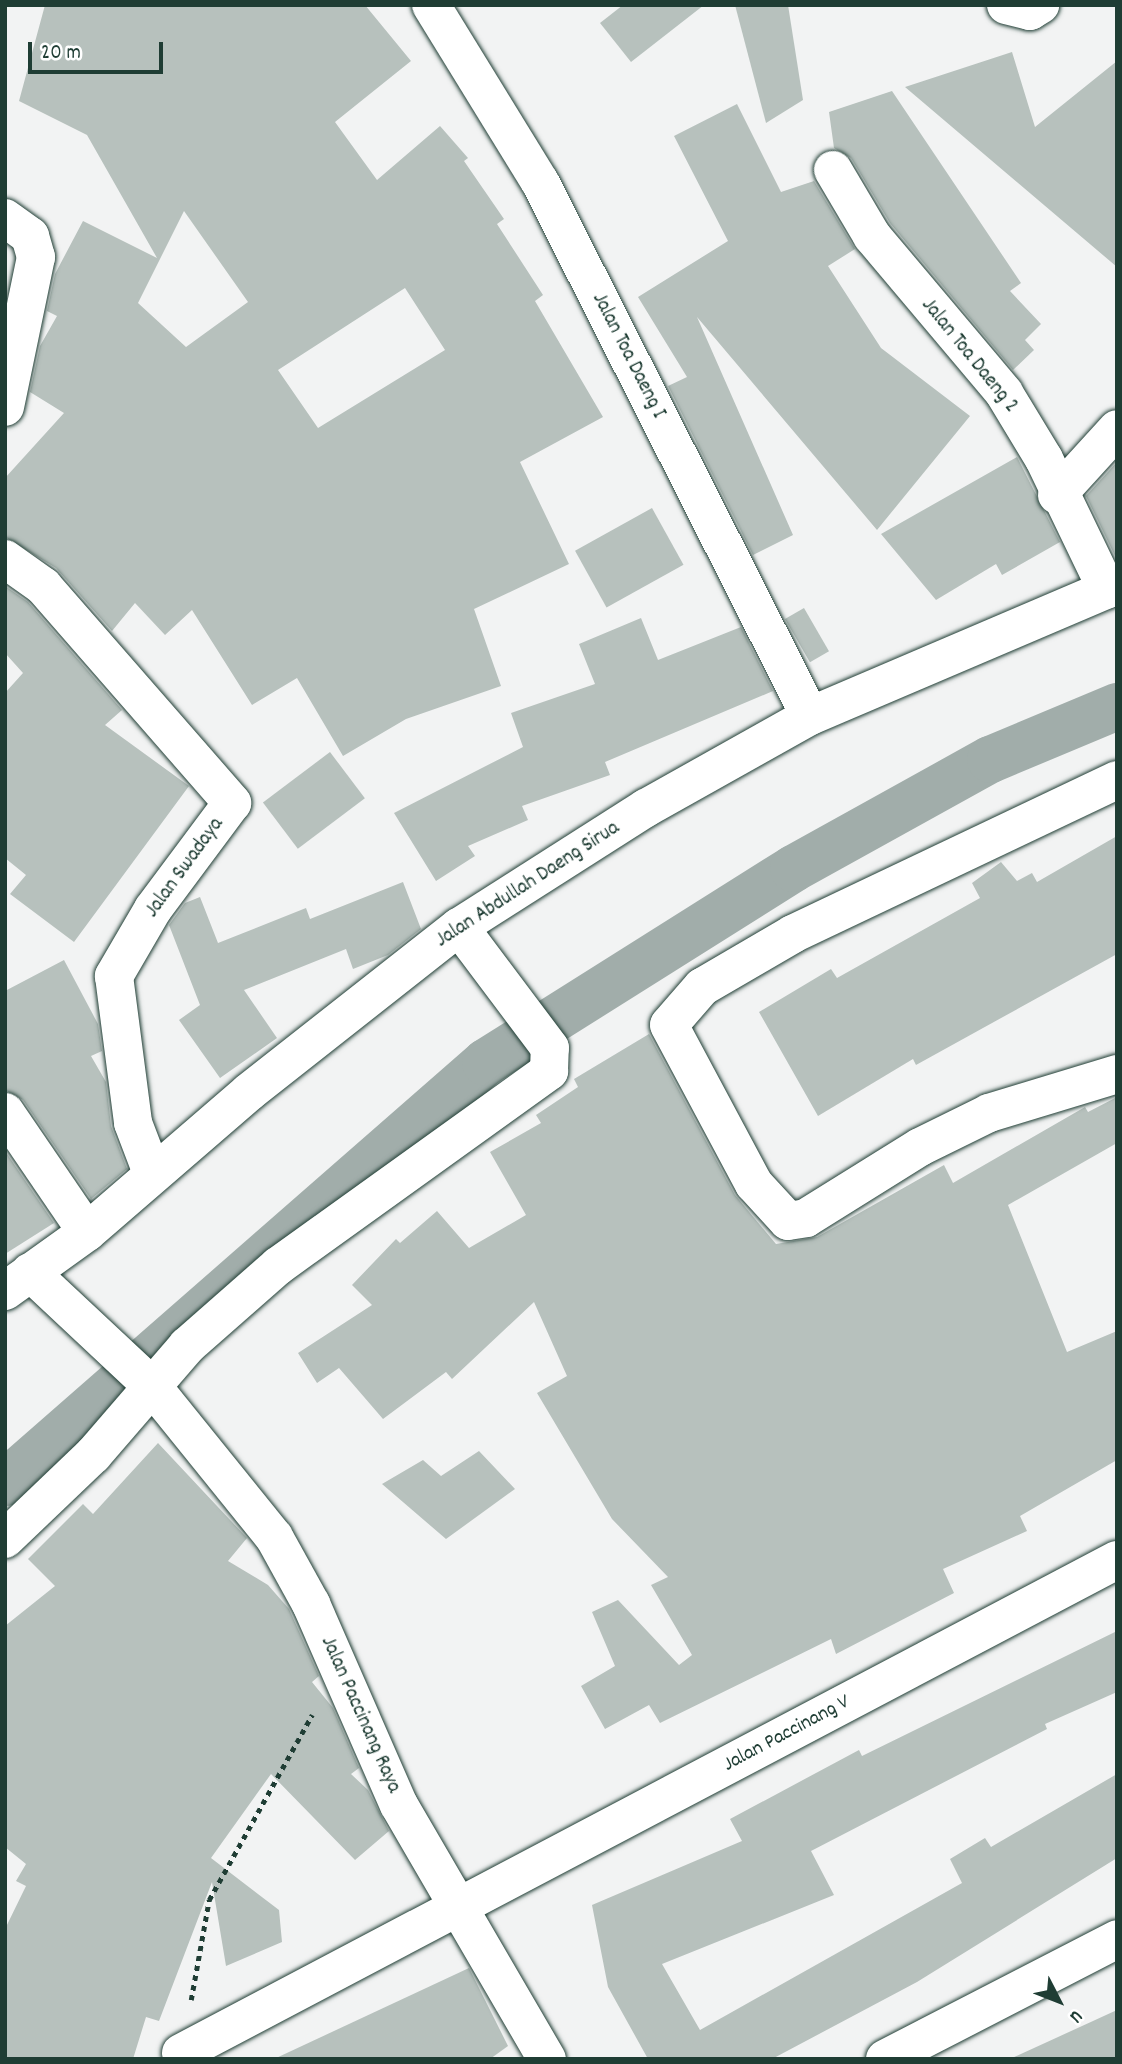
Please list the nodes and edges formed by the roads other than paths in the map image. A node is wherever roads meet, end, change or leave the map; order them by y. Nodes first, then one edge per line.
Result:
1 (431, 5) edge
2 (1006, 5) edge
3 (1040, 5) edge
4 (832, 170) dead end
5 (5, 218) edge
6 (5, 407) edge
7 (1117, 429) edge
8 (1057, 495) junction
9 (5, 559) edge
10 (1112, 587) edge
11 (810, 716) junction
12 (1117, 780) edge
13 (467, 936) junction
14 (1117, 1074) edge
15 (5, 1112) edge
16 (152, 1172) junction
17 (87, 1232) junction
18 (18, 1281) edge
19 (143, 1378) junction
20 (5, 1539) edge
21 (1117, 1560) edge
22 (458, 1909) junction
23 (1117, 1939) edge
24 (181, 2053) road end
25 (547, 2059) edge
26 (885, 2059) edge

1 - 11 street, Jalan Toa Daeng I
2 - 3 street
4 - 8 street, Jalan Toa Daeng 2
5 - 6 street
7 - 8 street
8 - 10 street, Jalan Toa Daeng 2
9 - 16 street, Jalan Swadaya
10 - 11 street, Jalan Abdullah Daeng Sirua
11 - 13 street, Jalan Abdullah Daeng Sirua
12 - 14 street
13 - 16 street, Jalan Abdullah Daeng Sirua
13 - 19 street
15 - 17 street
16 - 17 street, Jalan Abdullah Daeng Sirua
17 - 18 street, Jalan Abdullah Daeng Sirua
18 - 19 street, Jalan Paccinang Raya
19 - 20 street
19 - 22 street, Jalan Paccinang Raya
21 - 22 street, Jalan Paccinang V
22 - 24 street, Jalan Paccinang V
22 - 25 street, Jalan Paccinang Raya
23 - 26 street

